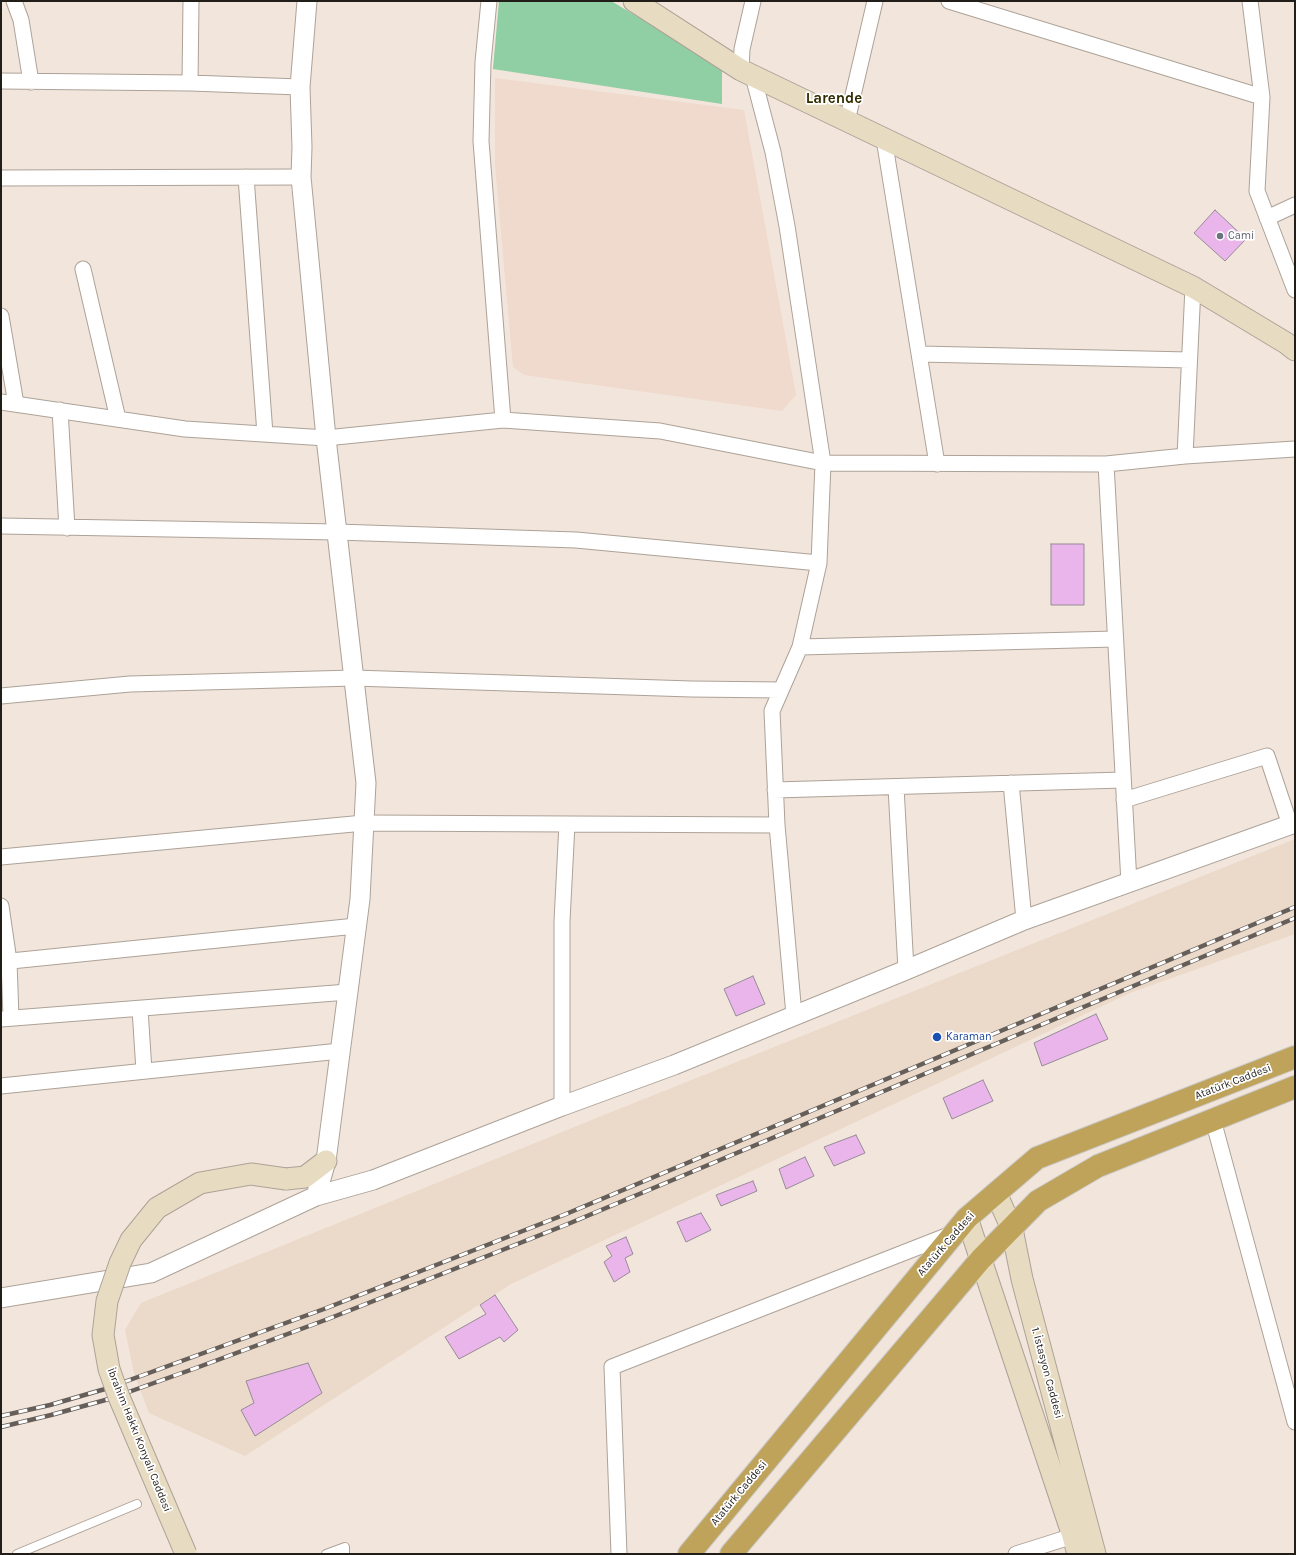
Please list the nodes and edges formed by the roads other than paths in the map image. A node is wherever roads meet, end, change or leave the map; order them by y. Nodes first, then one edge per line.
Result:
1 (14, 1) edge
2 (191, 1) edge
3 (307, 1) edge
4 (489, 1) edge
5 (634, 1) edge
6 (753, 1) edge
7 (875, 1) edge
8 (949, 1) edge
9 (1250, 1) edge
10 (747, 73) junction
11 (1, 81) edge
12 (31, 82) junction
13 (190, 83) junction
14 (300, 87) junction
15 (1262, 97) junction
16 (847, 121) junction
17 (884, 139) junction
18 (301, 176) junction
19 (246, 177) junction
20 (1, 178) edge
21 (1295, 205) edge
22 (1267, 218) junction
23 (84, 269) dead end
24 (1192, 287) junction
25 (1295, 290) edge
26 (1, 316) edge
27 (1295, 350) edge
28 (920, 354) junction
29 (1189, 360) junction
30 (1, 402) edge
31 (16, 404) junction
32 (60, 410) junction
33 (118, 419) junction
34 (503, 420) junction
35 (265, 434) junction
36 (326, 438) junction
37 (1295, 449) edge
38 (1185, 456) junction
39 (823, 464) junction
40 (937, 464) junction
41 (1106, 464) junction
42 (1, 526) edge
43 (67, 528) junction
44 (337, 532) junction
45 (819, 563) junction
46 (1115, 640) junction
47 (800, 647) junction
48 (354, 678) junction
49 (781, 690) junction
50 (1, 696) edge
51 (1123, 780) junction
52 (1011, 783) junction
53 (896, 787) junction
54 (775, 790) junction
55 (1124, 800) junction
56 (364, 823) junction
57 (567, 824) junction
58 (1292, 824) edge
59 (777, 825) junction
60 (1, 857) edge
61 (1129, 883) junction
62 (1, 906) edge
63 (1024, 920) junction
64 (356, 926) junction
65 (5, 962) edge
66 (906, 970) junction
67 (348, 992) junction
68 (140, 1008) junction
69 (794, 1015) junction
70 (6, 1019) edge
71 (340, 1051) junction
72 (1295, 1057) edge
73 (144, 1071) junction
74 (1, 1086) edge
75 (1295, 1087) edge
76 (562, 1106) junction
77 (1213, 1120) junction
78 (326, 1161) junction
79 (996, 1193) junction
80 (316, 1196) junction
81 (961, 1225) junction
82 (1012, 1229) junction
83 (981, 1259) junction
84 (1, 1298) edge
85 (1295, 1422) edge
86 (137, 1504) dead end
87 (1076, 1545) edge
88 (17, 1554) edge
89 (186, 1554) edge
90 (326, 1554) edge
91 (345, 1554) edge
92 (619, 1554) edge
93 (689, 1554) edge
94 (731, 1554) edge
95 (1016, 1554) edge
96 (1095, 1554) edge

1 - 12 street
2 - 13 street
3 - 14 street
4 - 34 street
5 - 10 main road
6 - 10 street
7 - 16 street
8 - 15 street
9 - 15 street
10 - 16 main road
10 - 39 street
11 - 12 street
12 - 13 street
13 - 14 street
14 - 18 street
15 - 22 street
16 - 17 main road
17 - 24 main road
17 - 28 street
18 - 19 street
18 - 36 street
19 - 20 street
19 - 35 street
21 - 22 street
22 - 25 street
23 - 33 street
24 - 27 main road
24 - 29 street
26 - 31 street
28 - 29 street
28 - 40 street
29 - 38 street
30 - 31 street
31 - 32 street
32 - 33 street
32 - 43 street
33 - 35 street
34 - 36 street
34 - 39 street
35 - 36 street
36 - 44 street
37 - 38 street
38 - 41 street
39 - 40 street
39 - 45 street
40 - 41 street
41 - 46 street
42 - 43 street
43 - 44 street
44 - 45 street
44 - 48 street
45 - 47 street
46 - 47 street
46 - 51 street
47 - 49 street
48 - 49 street
48 - 50 street
48 - 56 street
49 - 54 street
51 - 52 street
51 - 55 street
52 - 53 street
52 - 63 street
53 - 54 street
53 - 66 street
54 - 59 street
55 - 58 street
55 - 61 street
56 - 57 street
56 - 60 street
56 - 64 street
57 - 59 street
57 - 76 street
58 - 61 street
59 - 69 street
61 - 63 street
62 - 65 street
63 - 66 street
64 - 65 street
64 - 67 street
65 - 70 street
66 - 69 street
67 - 68 street
67 - 71 street
68 - 70 street
68 - 73 street
69 - 76 street
71 - 73 street
71 - 78 street
72 - 79 highway, Atatürk Caddesi
73 - 74 street
75 - 77 highway
76 - 80 street
77 - 82 highway
77 - 85 street
78 - 80 street
78 - 89 main road, İbrahim Hakkı Konyalı Caddesi, bridge
79 - 81 highway, Atatürk Caddesi
79 - 82 main road, 1. İstasyon Caddesi
80 - 84 street
81 - 83 main road
81 - 92 street
81 - 93 highway, Atatürk Caddesi
82 - 83 highway
82 - 96 main road, 1. İstasyon Caddesi
83 - 87 main road
83 - 94 highway
86 - 88 lane
87 - 95 street
90 - 91 lane

